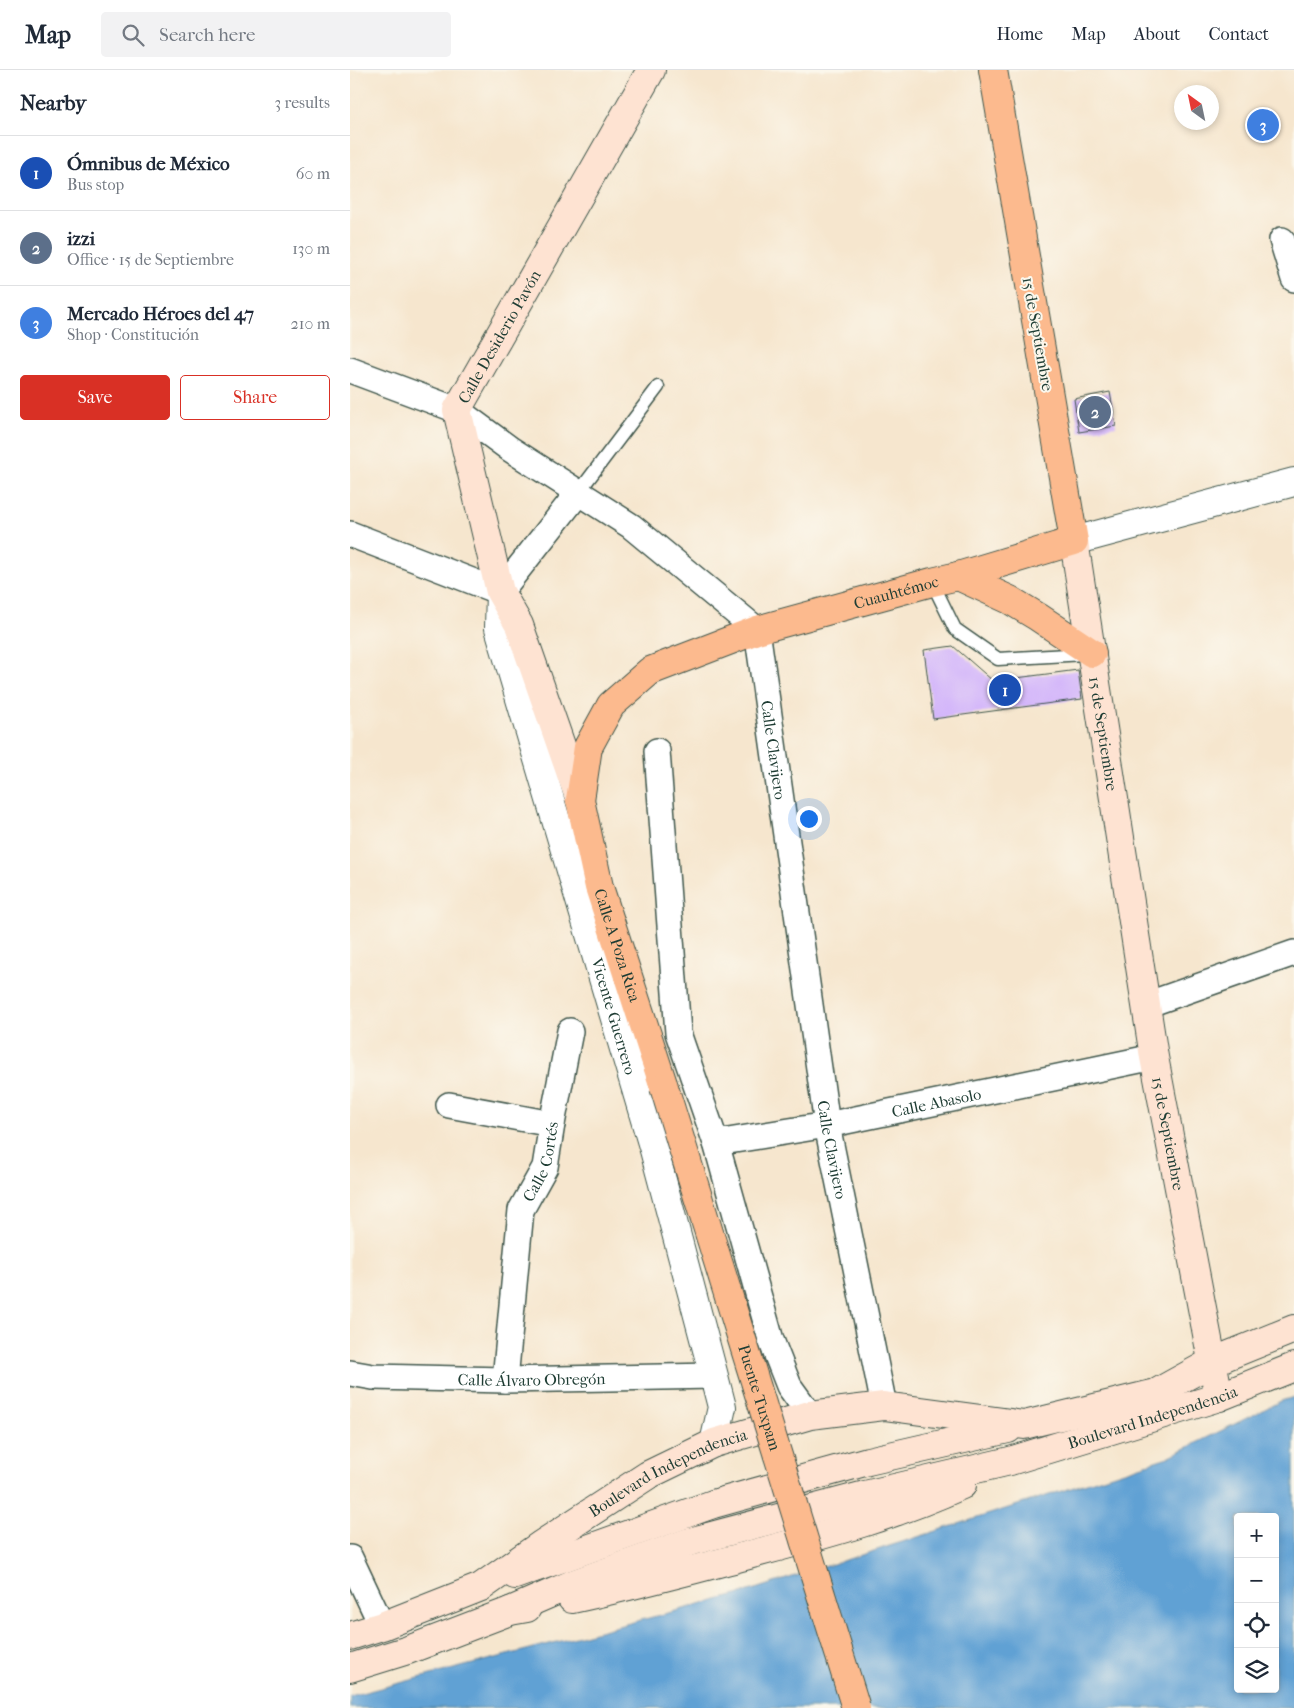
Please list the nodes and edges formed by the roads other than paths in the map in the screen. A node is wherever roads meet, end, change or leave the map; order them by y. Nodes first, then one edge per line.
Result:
1 (651, 70) edge
2 (993, 70) edge
3 (1282, 240) dead end
4 (1294, 279) edge
5 (350, 370) edge
6 (658, 387) dead end
7 (457, 410) junction
8 (1294, 482) edge
9 (578, 493) junction
10 (350, 534) edge
11 (1074, 541) junction
12 (945, 579) junction
13 (500, 592) junction
14 (757, 630) junction
15 (1092, 653) junction
16 (657, 751) dead end
17 (580, 800) junction
18 (1294, 953) edge
19 (1146, 1005) junction
20 (570, 1031) dead end
21 (1154, 1058) junction
22 (664, 1087) joint
23 (449, 1105) dead end
24 (552, 1124) junction
25 (827, 1125) junction
26 (716, 1143) junction
27 (1294, 1329) edge
28 (1212, 1362) junction
29 (1294, 1367) edge
30 (350, 1373) edge
31 (714, 1376) junction
32 (505, 1380) junction
33 (1219, 1397) junction
34 (884, 1406) junction
35 (810, 1415) junction
36 (1024, 1425) junction
37 (714, 1443) junction
38 (350, 1558) edge
39 (481, 1587) junction
40 (382, 1626) junction
41 (350, 1636) edge
42 (350, 1668) edge
43 (856, 1708) edge

1 - 7 main road, Calle Desiderio Pavón
2 - 11 main road, 15 de Septiembre
3 - 4 street
5 - 7 street
6 - 9 lane
7 - 9 street
7 - 13 main road, Calle Desiderio Pavón
8 - 11 street, Cuauhtémoc
9 - 13 street
9 - 14 street
10 - 13 street
11 - 12 main road, Cuauhtémoc
11 - 15 main road, 15 de Septiembre
12 - 14 main road, Cuauhtémoc
12 - 15 main road
12 - 15 lane
13 - 17 main road
13 - 31 street, Vicente Guerrero
14 - 17 main road, Cuauhtémoc
14 - 25 street, Calle Clavijero
15 - 19 main road, 15 de Septiembre
16 - 26 street
17 - 22 main road, Calle A Poza Rica
18 - 19 street
19 - 21 main road, 15 de Septiembre
20 - 24 street, Calle Cortés
21 - 25 street, Calle Abasolo
21 - 28 main road, 15 de Septiembre
22 - 43 main road, Puente Tuxpam, bridge
23 - 24 street
24 - 32 street, Calle Cortés
25 - 26 street, Calle Abasolo
25 - 34 street, Calle Clavijero
26 - 35 street
27 - 28 main road, Boulevard Independencia
28 - 33 main road, 15 de Septiembre
28 - 36 main road, Boulevard Independencia
29 - 33 main road, Boulevard Independencia
30 - 32 street, Calle Álvaro Obregón
31 - 32 street, Calle Álvaro Obregón
31 - 37 street, Vicente Guerrero
33 - 42 main road, Boulevard Independencia
34 - 35 main road, Boulevard Independencia
34 - 36 main road, Boulevard Independencia
35 - 37 main road, Boulevard Independencia
36 - 39 main road, Boulevard Independencia
37 - 39 main road, Boulevard Independencia
38 - 40 street
39 - 40 main road, Boulevard Independencia
40 - 41 main road, Boulevard Independencia

